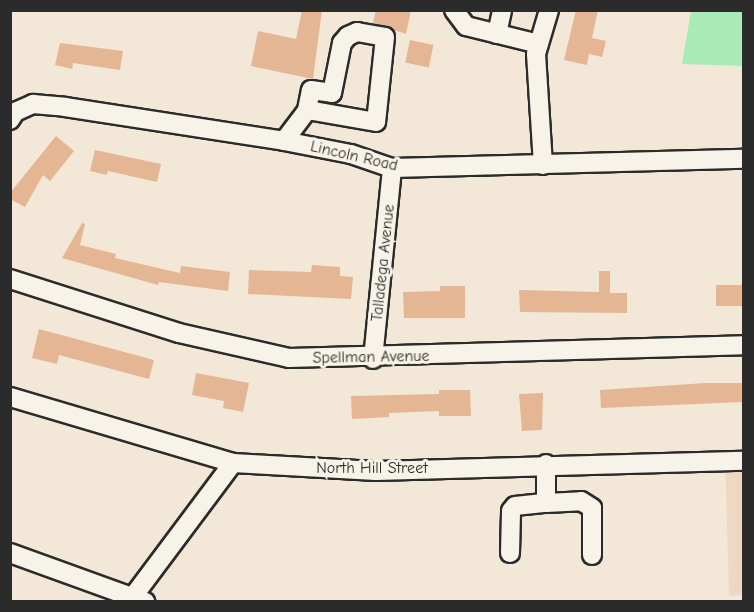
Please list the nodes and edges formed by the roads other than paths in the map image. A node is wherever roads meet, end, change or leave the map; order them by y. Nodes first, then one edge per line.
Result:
1 (454, 10) edge
2 (502, 10) edge
3 (549, 10) edge
4 (497, 34) junction
5 (539, 44) junction
6 (307, 110) junction
7 (10, 120) edge
8 (284, 141) junction
9 (744, 159) edge
10 (543, 165) junction
11 (392, 168) junction
12 (10, 279) edge
13 (744, 345) edge
14 (373, 358) junction
15 (10, 397) edge
16 (744, 460) edge
17 (232, 463) junction
18 (546, 464) junction
19 (546, 503) junction
20 (10, 553) edge
21 (510, 553) dead end
22 (592, 555) dead end
23 (135, 600) edge

1 - 4 street
2 - 4 street
3 - 5 street
4 - 5 street
5 - 10 street
6 - 6 street
6 - 8 street
7 - 8 street, Lincoln Road
8 - 11 street, Lincoln Road
9 - 10 street, Lincoln Road
10 - 11 street, Lincoln Road
11 - 14 street, Talladega Avenue
12 - 14 street, Spellman Avenue
13 - 14 street, Spellman Avenue
15 - 17 street, North Hill Street
16 - 18 street, North Hill Street
17 - 18 street, North Hill Street
17 - 23 street
18 - 19 street
19 - 21 street
19 - 22 street
20 - 23 street

